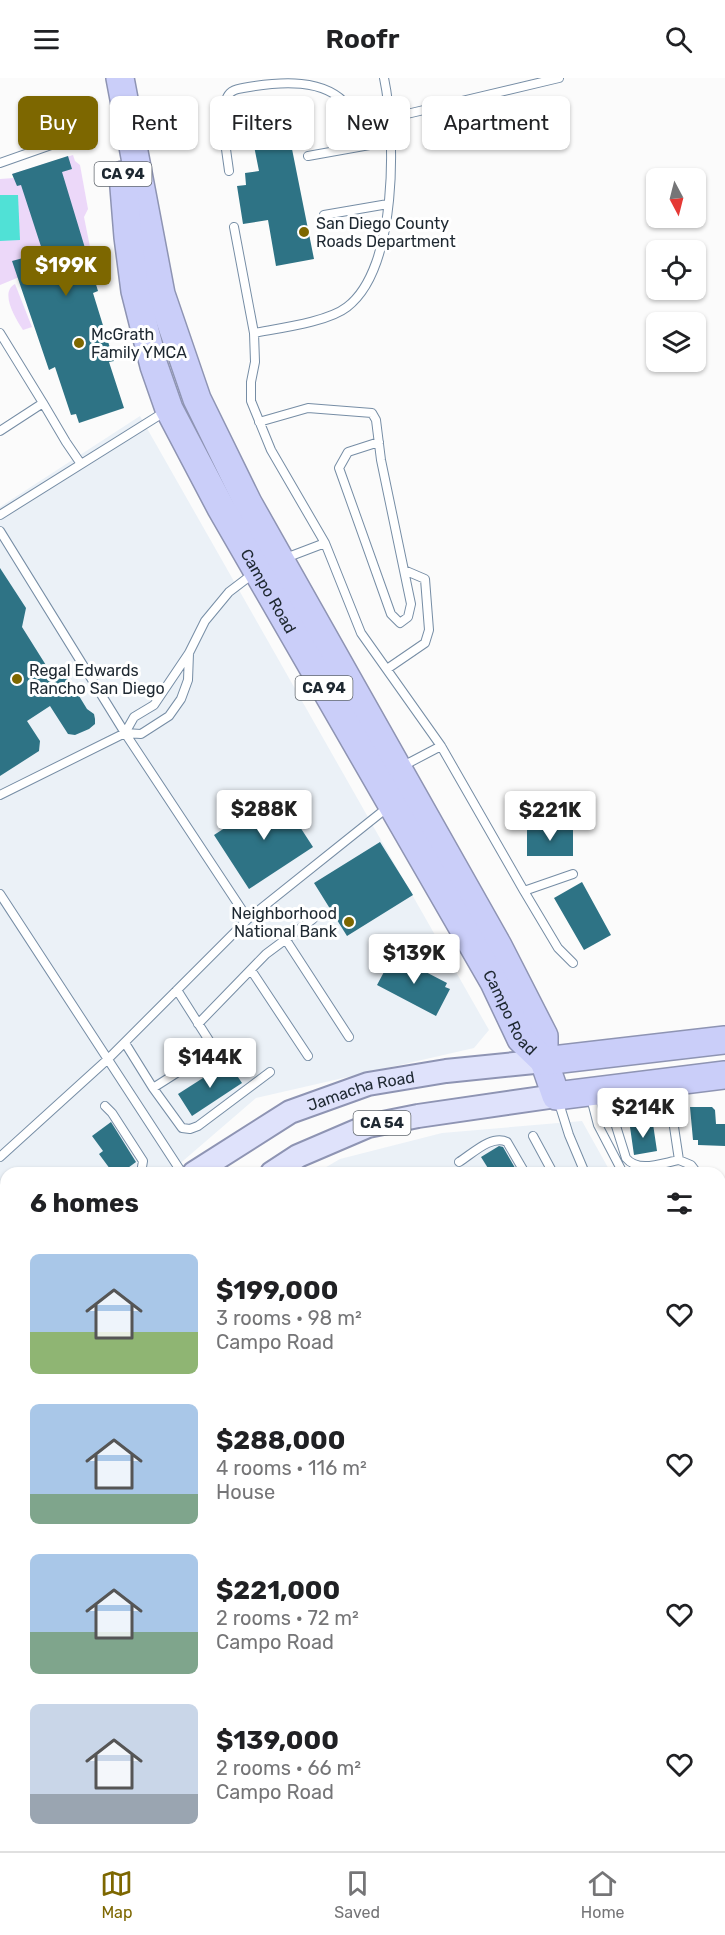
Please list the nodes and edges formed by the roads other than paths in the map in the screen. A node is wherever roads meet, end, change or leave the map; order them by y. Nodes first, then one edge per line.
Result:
1 (115, 78) edge
2 (120, 78) edge
3 (384, 78) edge
4 (559, 78) edge
5 (341, 96) edge
6 (387, 96) edge
7 (410, 113) edge
8 (37, 150) edge
9 (340, 150) edge
10 (392, 150) edge
11 (308, 156) dead end
12 (0, 163) edge
13 (229, 171) dead end
14 (388, 204) junction
15 (324, 215) dead end
16 (234, 227) dead end
17 (0, 333) edge
18 (254, 333) junction
19 (43, 403) junction
20 (169, 409) junction
21 (260, 423) junction
22 (0, 431) edge
23 (379, 442) junction
24 (81, 464) junction
25 (0, 515) edge
26 (0, 531) edge
27 (325, 543) junction
28 (268, 566) junction
29 (404, 570) junction
30 (189, 653) junction
31 (387, 669) junction
32 (125, 733) junction
33 (441, 746) junction
34 (397, 769) junction
35 (0, 795) edge
36 (392, 804) junction
37 (573, 874) dead end
38 (524, 891) junction
39 (0, 894) edge
40 (248, 919) junction
41 (313, 919) dead end
42 (286, 940) junction
43 (573, 963) dead end
44 (251, 970) junction
45 (177, 990) junction
46 (198, 1024) junction
47 (349, 1037) dead end
48 (725, 1040) edge
49 (125, 1043) junction
50 (308, 1056) dead end
51 (108, 1059) junction
52 (544, 1061) junction
53 (270, 1072) dead end
54 (725, 1075) edge
55 (668, 1081) junction
56 (153, 1088) junction
57 (598, 1091) junction
58 (556, 1096) junction
59 (105, 1106) dead end
60 (532, 1136) dead end
61 (0, 1157) edge
62 (679, 1160) junction
63 (459, 1162) dead end
64 (142, 1167) edge
65 (178, 1167) edge
66 (203, 1167) edge
67 (281, 1167) edge
68 (522, 1167) edge
69 (550, 1167) edge
70 (582, 1167) edge
71 (620, 1167) edge
72 (692, 1167) edge

1 - 20 highway, Campo Road / CA 94
2 - 28 highway, Campo Road / CA 94
3 - 6 lane
4 - 7 lane
5 - 13 lane
8 - 12 lane
9 - 11 lane
10 - 14 lane
14 - 15 lane
14 - 18 lane
16 - 18 lane
17 - 19 lane
18 - 21 lane
19 - 22 lane
19 - 24 lane
20 - 24 lane
20 - 28 highway, Campo Road / CA 94
21 - 23 lane
21 - 27 lane
23 - 29 lane
23 - 29 lane
24 - 25 lane
26 - 32 lane
27 - 28 lane
27 - 31 lane
28 - 30 lane
28 - 34 highway, Campo Road / CA 94
28 - 36 highway, Campo Road / CA 94
29 - 31 lane
30 - 32 lane
30 - 32 lane
31 - 33 lane
32 - 35 lane
32 - 40 lane
33 - 34 lane
33 - 38 lane
34 - 52 highway, Campo Road / CA 94
36 - 40 lane
36 - 52 highway, Campo Road / CA 94
37 - 38 lane
38 - 43 lane
39 - 51 lane
40 - 45 lane
41 - 42 lane
42 - 44 lane
42 - 47 lane
44 - 46 lane
44 - 50 lane
45 - 46 lane
45 - 49 lane
46 - 56 lane
48 - 52 highway, Campo Road
49 - 51 lane
49 - 56 lane
51 - 61 lane
51 - 65 lane
52 - 58 highway, Campo Road / CA 94
52 - 66 main road, Jamacha Road / CA 54
53 - 56 lane
54 - 55 highway
55 - 57 highway
55 - 62 lane
57 - 58 highway
57 - 62 lane
57 - 71 lane
58 - 67 main road, CA 54
58 - 70 lane
59 - 64 lane
60 - 69 lane
62 - 72 lane
63 - 68 lane

